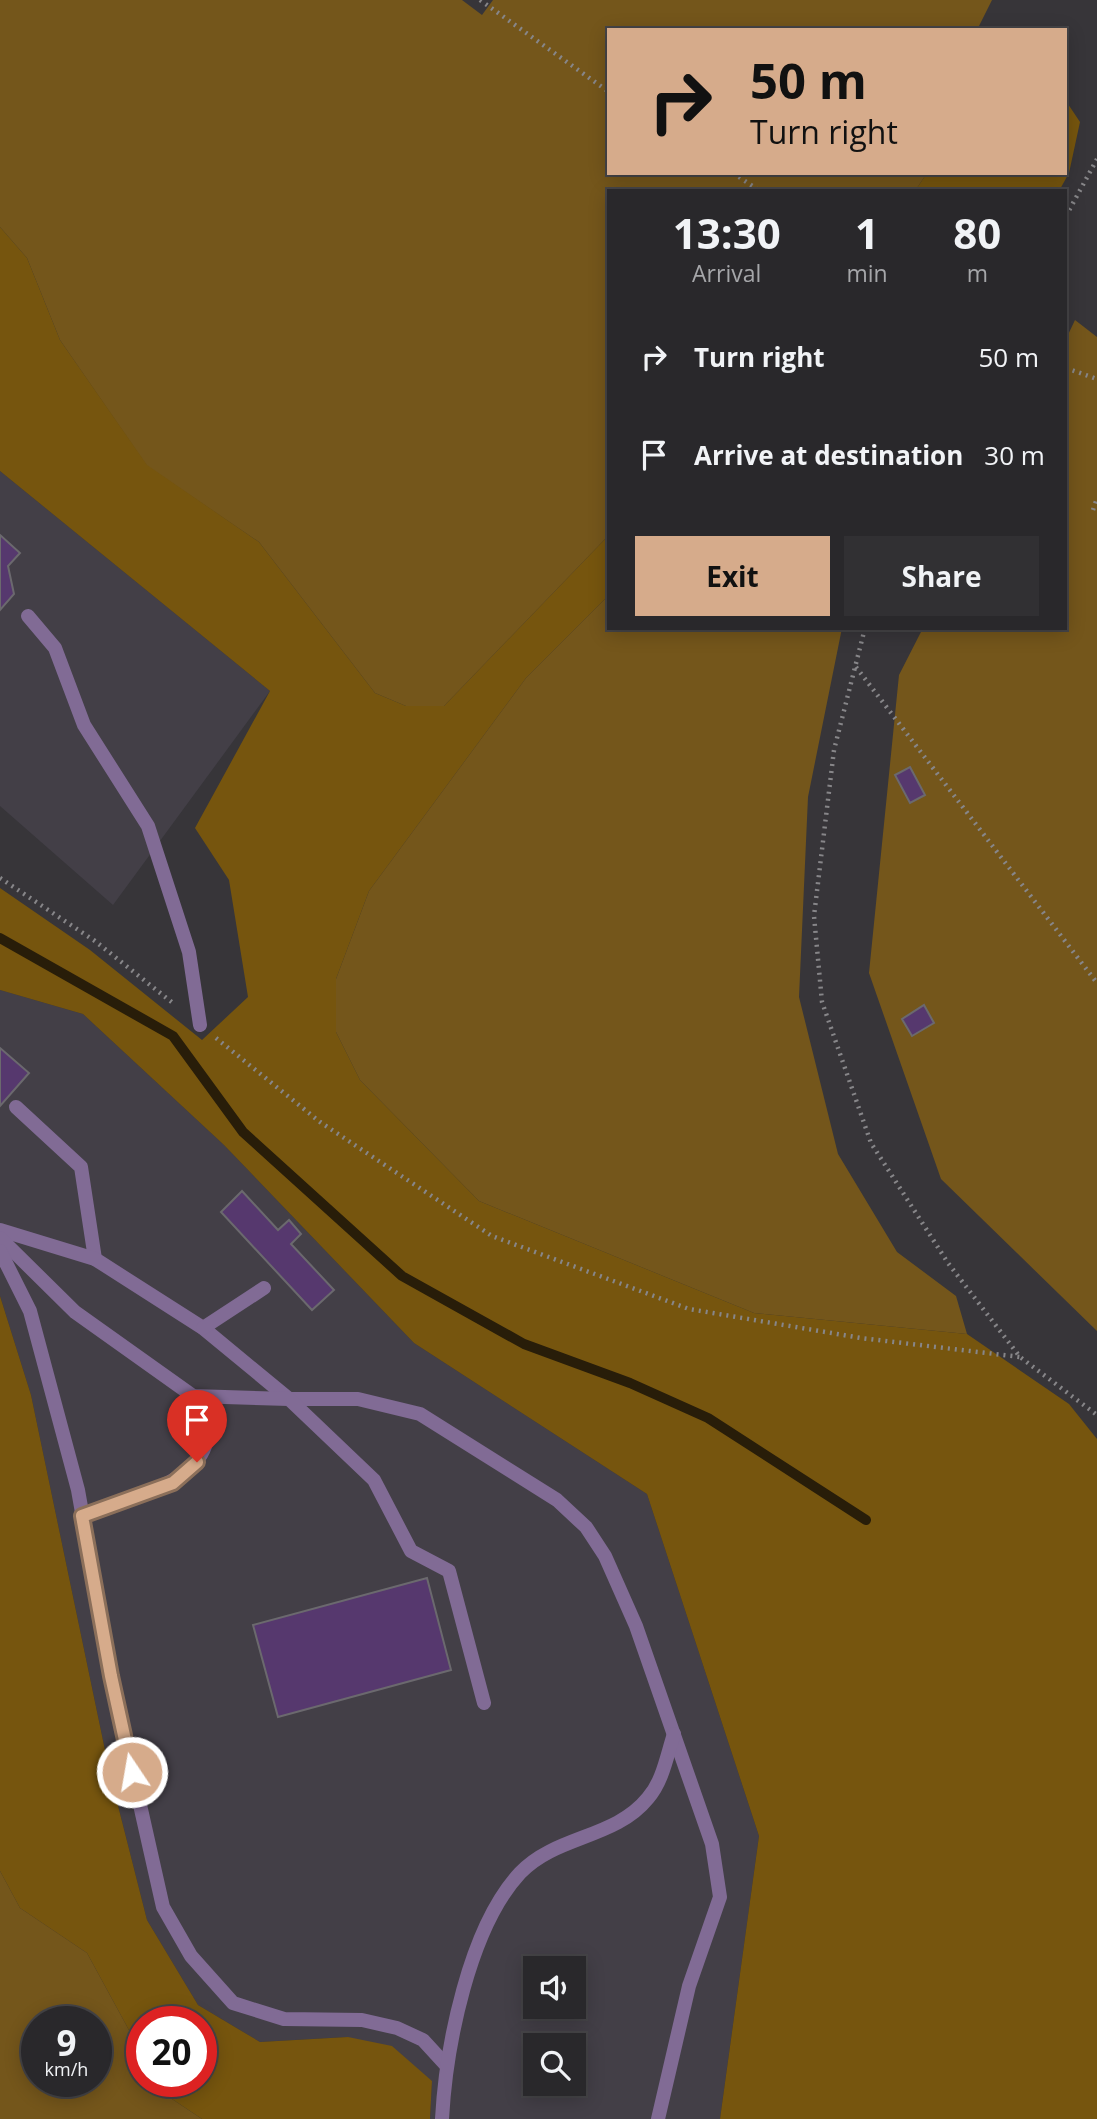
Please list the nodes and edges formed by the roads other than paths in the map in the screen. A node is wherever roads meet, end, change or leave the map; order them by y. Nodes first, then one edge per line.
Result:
1 (28, 615) dead end
2 (200, 1026) road end
3 (16, 1107) dead end
4 (0, 1230) edge
5 (0, 1238) edge
6 (0, 1251) edge
7 (95, 1259) junction
8 (264, 1288) dead end
9 (203, 1328) junction
10 (193, 1396) junction
11 (289, 1399) junction
12 (82, 1516) junction
13 (484, 1703) dead end
14 (674, 1734) junction
15 (445, 2064) junction
16 (442, 2119) edge
17 (658, 2119) edge

1 - 2 lane
3 - 7 lane
4 - 7 lane
5 - 10 lane
6 - 12 lane
7 - 9 lane
8 - 9 lane
9 - 11 lane
10 - 11 lane
10 - 12 lane
11 - 13 lane
11 - 14 lane
12 - 15 lane
14 - 15 lane
14 - 17 lane
15 - 16 lane

